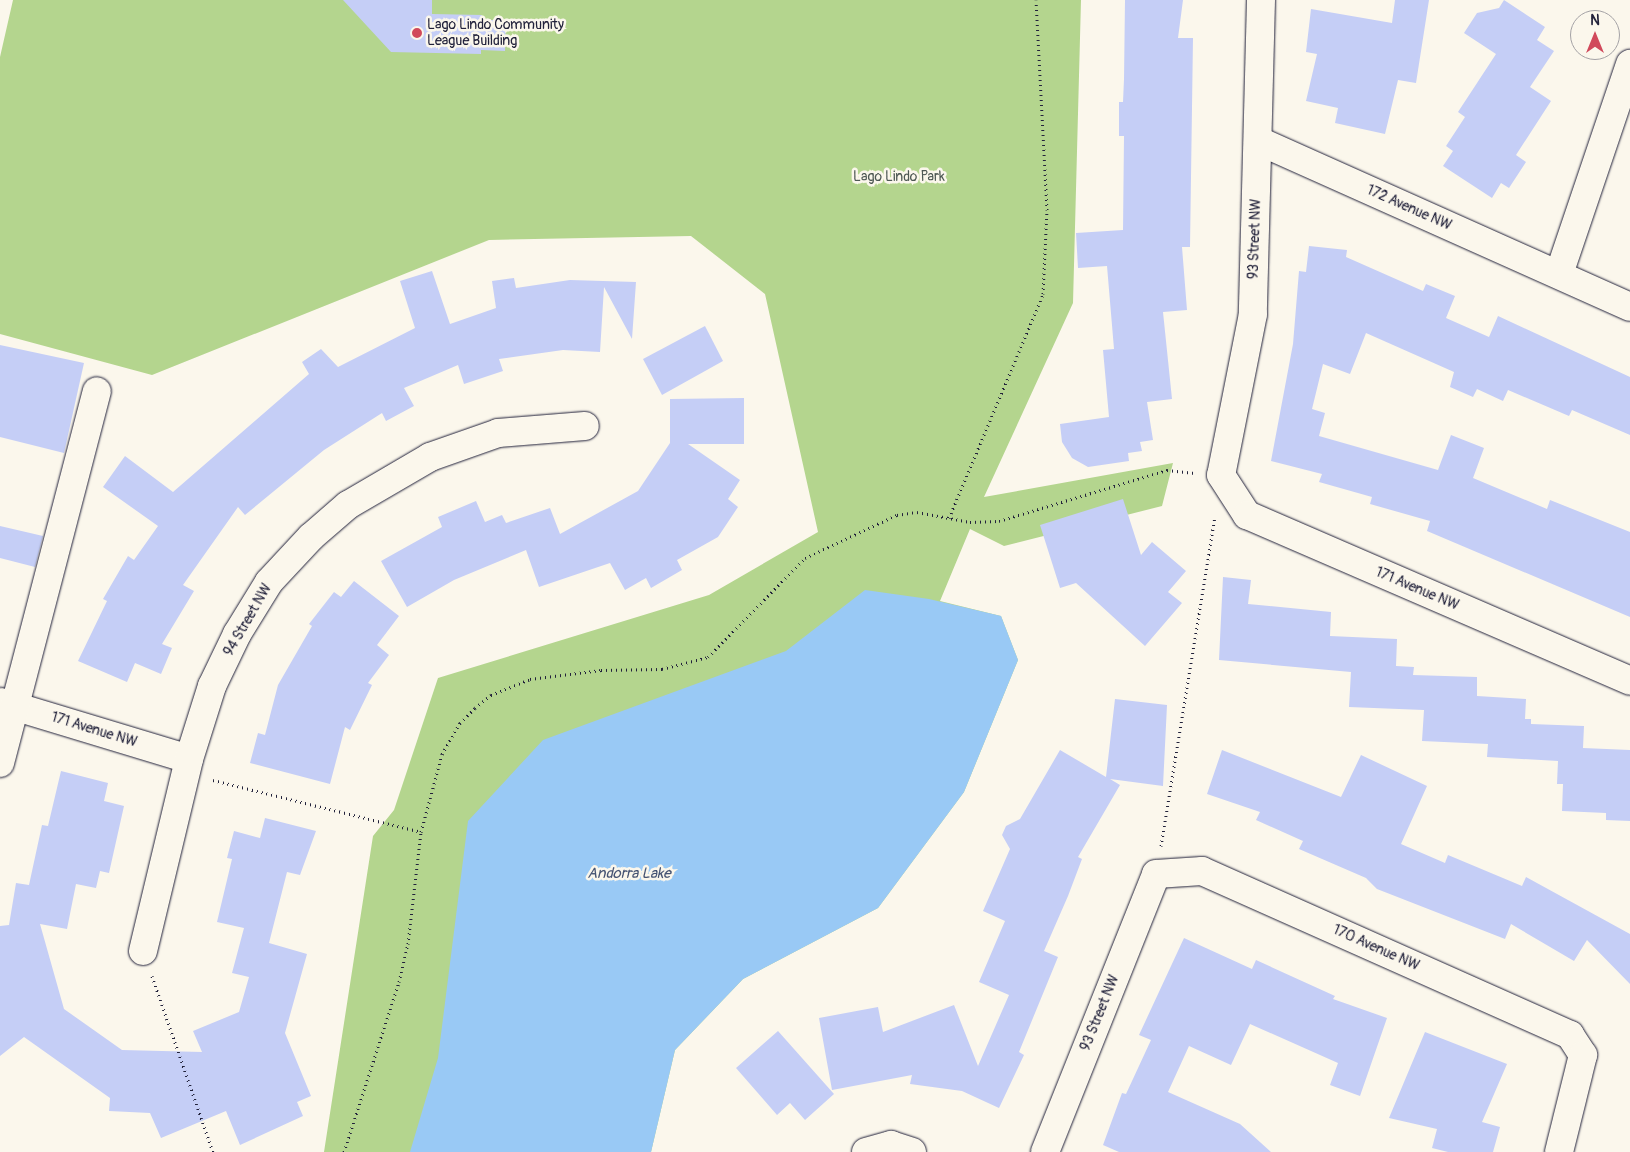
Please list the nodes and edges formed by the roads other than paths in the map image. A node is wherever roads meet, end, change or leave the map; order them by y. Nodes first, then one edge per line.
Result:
1 (1261, 0) edge
2 (1630, 64) edge
3 (1259, 141) junction
4 (1560, 274) junction
5 (1630, 307) edge
6 (97, 391) dead end
7 (586, 426) dead end
8 (1221, 475) joint
9 (1630, 681) edge
10 (7, 704) edge
11 (188, 759) junction
12 (0, 762) edge
13 (1156, 874) joint
14 (143, 951) road end
15 (866, 1152) edge
16 (912, 1152) edge
17 (1045, 1152) edge
18 (1559, 1152) edge

1 - 3 street, 93 Street NW
2 - 4 street
3 - 4 street, 172 Avenue NW
3 - 8 street, 93 Street NW
4 - 5 street, 172 Avenue NW
6 - 10 street
7 - 11 street, 94 Street NW
8 - 9 street, 171 Avenue NW
10 - 11 street, 171 Avenue NW
10 - 12 street
11 - 14 street, 94 Street NW
13 - 17 street, 93 Street NW
13 - 18 street, 170 Avenue NW
15 - 16 street

